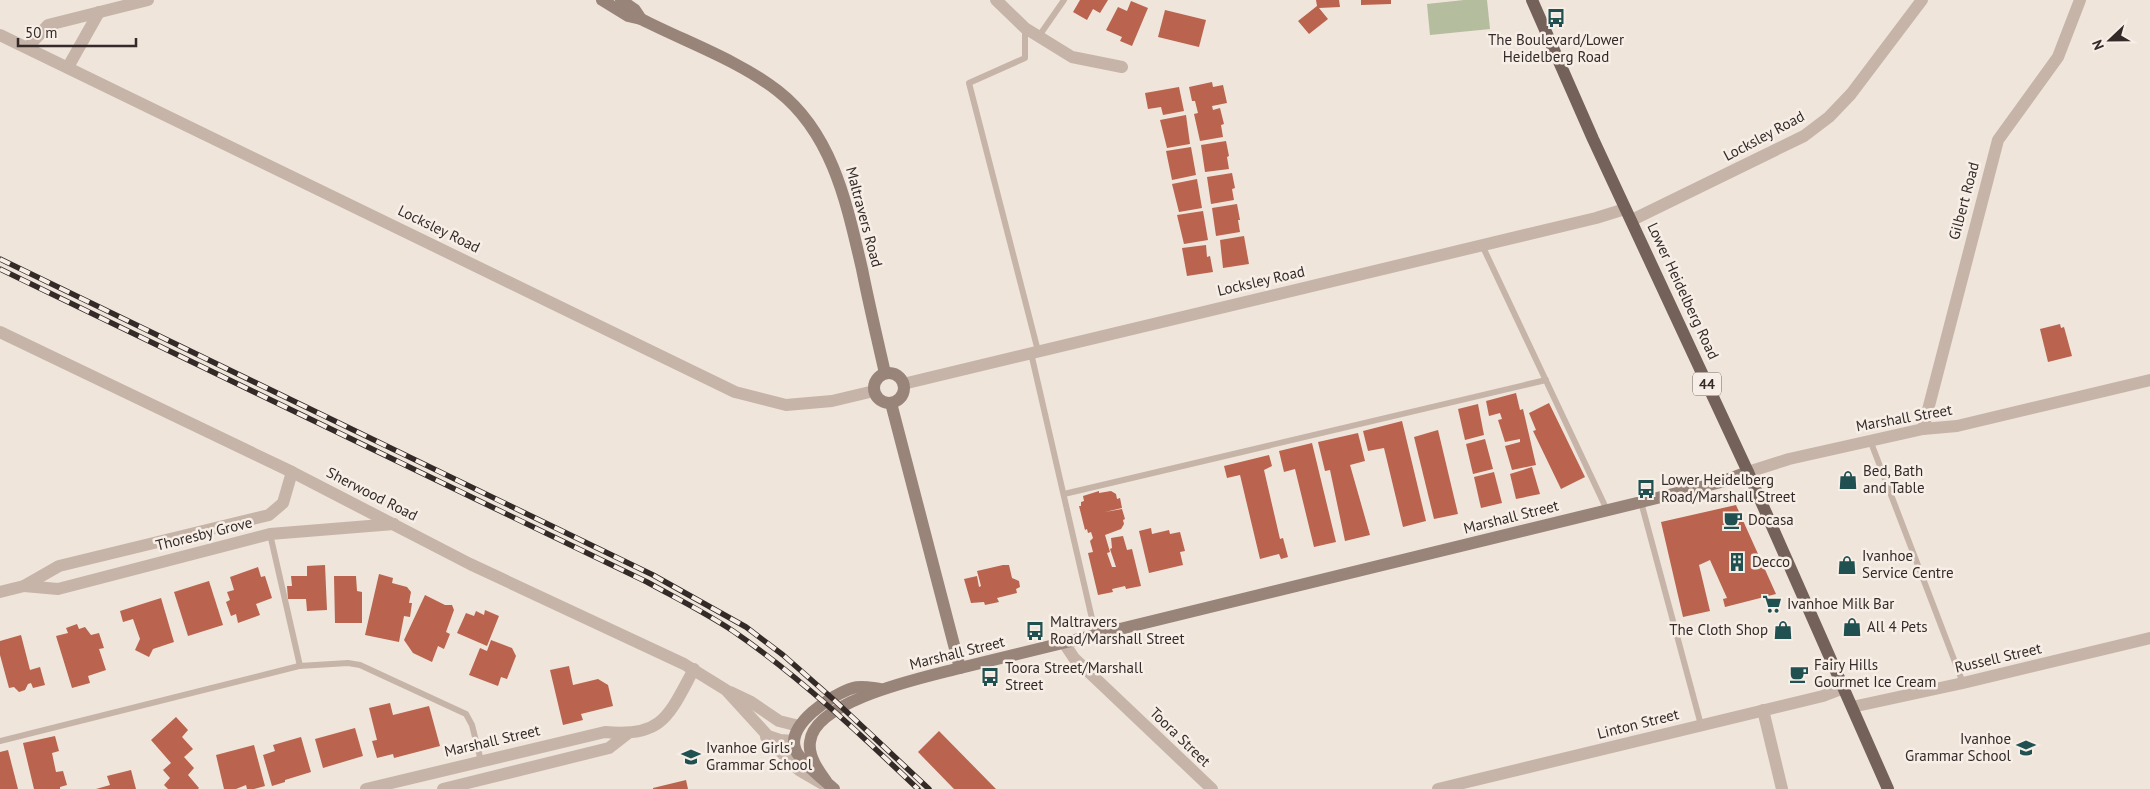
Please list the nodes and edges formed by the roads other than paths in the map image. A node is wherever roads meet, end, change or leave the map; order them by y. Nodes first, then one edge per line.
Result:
1 (148, 0) edge
2 (602, 0) edge
3 (621, 0) edge
4 (996, 0) edge
5 (1064, 0) edge
6 (1532, 0) edge
7 (1922, 0) edge
8 (2080, 0) edge
9 (98, 12) junction
10 (641, 19) junction
11 (1025, 28) junction
12 (0, 35) edge
13 (1039, 36) junction
14 (28, 47) junction
15 (68, 67) junction
16 (1122, 67) dead end
17 (1629, 214) junction
18 (1482, 245) junction
19 (0, 332) edge
20 (1034, 352) junction
21 (885, 373) junction
22 (1546, 380) junction
23 (2150, 380) edge
24 (903, 384) junction
25 (874, 391) junction
26 (891, 403) junction
27 (1922, 429) junction
28 (1870, 440) junction
29 (292, 472) junction
30 (1748, 472) junction
31 (1064, 494) junction
32 (1641, 502) junction
33 (1607, 510) junction
34 (394, 524) junction
35 (270, 534) junction
36 (24, 586) junction
37 (0, 592) edge
38 (1096, 636) junction
39 (2150, 638) edge
40 (1064, 644) junction
41 (300, 666) junction
42 (960, 668) junction
43 (694, 669) junction
44 (1963, 683) junction
45 (1844, 688) junction
46 (880, 689) junction
47 (726, 690) junction
48 (1852, 707) junction
49 (1763, 710) junction
50 (755, 724) junction
51 (1701, 725) junction
52 (798, 726) junction
53 (627, 734) junction
54 (810, 739) junction
55 (0, 741) edge
56 (794, 741) junction
57 (481, 761) junction
58 (831, 786) edge
59 (366, 789) edge
60 (443, 789) edge
61 (1212, 789) edge
62 (1438, 789) edge
63 (1782, 789) edge
64 (1888, 789) edge

1 - 9 street
2 - 10 street, Maltravers Road
3 - 10 street, Maltravers Road
4 - 11 street
5 - 13 lane
6 - 17 main road, Lower Heidelberg Road / 44
7 - 17 street, Locksley Road
8 - 27 street, Gilbert Road
9 - 14 street
9 - 15 street
10 - 21 street, Maltravers Road
11 - 13 street
11 - 20 lane
12 - 14 street, Locksley Road
13 - 16 street
14 - 15 street, Locksley Road
15 - 25 street, Locksley Road
17 - 18 street, Locksley Road
17 - 30 main road, Lower Heidelberg Road / 44
18 - 20 street, Locksley Road
18 - 22 lane
19 - 29 street, Sherwood Road
20 - 24 street, Locksley Road
20 - 31 lane
21 - 24 street
21 - 25 street
22 - 31 lane
22 - 33 lane
23 - 27 street, Marshall Street
24 - 26 street
25 - 26 street
26 - 42 street
27 - 28 street, Marshall Street
28 - 30 street, Marshall Street
28 - 44 lane
29 - 34 street, Sherwood Road
29 - 36 street, Thoresby Grove
30 - 32 street, Marshall Street
30 - 45 main road, Lower Heidelberg Road / 44
31 - 38 lane
32 - 33 street, Marshall Street
32 - 51 lane
33 - 38 street, Marshall Street
34 - 35 street, Thoresby Grove
34 - 43 street, Sherwood Road
35 - 36 street, Thoresby Grove
35 - 41 lane
36 - 37 street, Thoresby Grove
38 - 40 street, Marshall Street
39 - 44 street, Russell Street
40 - 42 street, Marshall Street
40 - 61 street, Toora Street
41 - 55 lane
41 - 57 lane
42 - 46 street, Marshall Street
43 - 47 street, Sherwood Road
43 - 53 street, Marshall Street
44 - 48 street, Russell Street
45 - 48 main road, Lower Heidelberg Road / 44
45 - 49 street, Linton Street
46 - 52 street, Marshall Street
46 - 54 street, Marshall Street
47 - 50 street, Sherwood Road
47 - 52 street, Sherwood Road
48 - 64 main road, Lower Heidelberg Road / 44
49 - 51 street, Linton Street
49 - 63 street
50 - 56 street, Sherwood Road
50 - 58 street
51 - 62 street, Linton Street
52 - 54 street
52 - 56 street
53 - 57 street, Marshall Street
53 - 60 street, Marshall Street
54 - 56 street
54 - 58 street
56 - 58 street
57 - 59 street, Marshall Street

